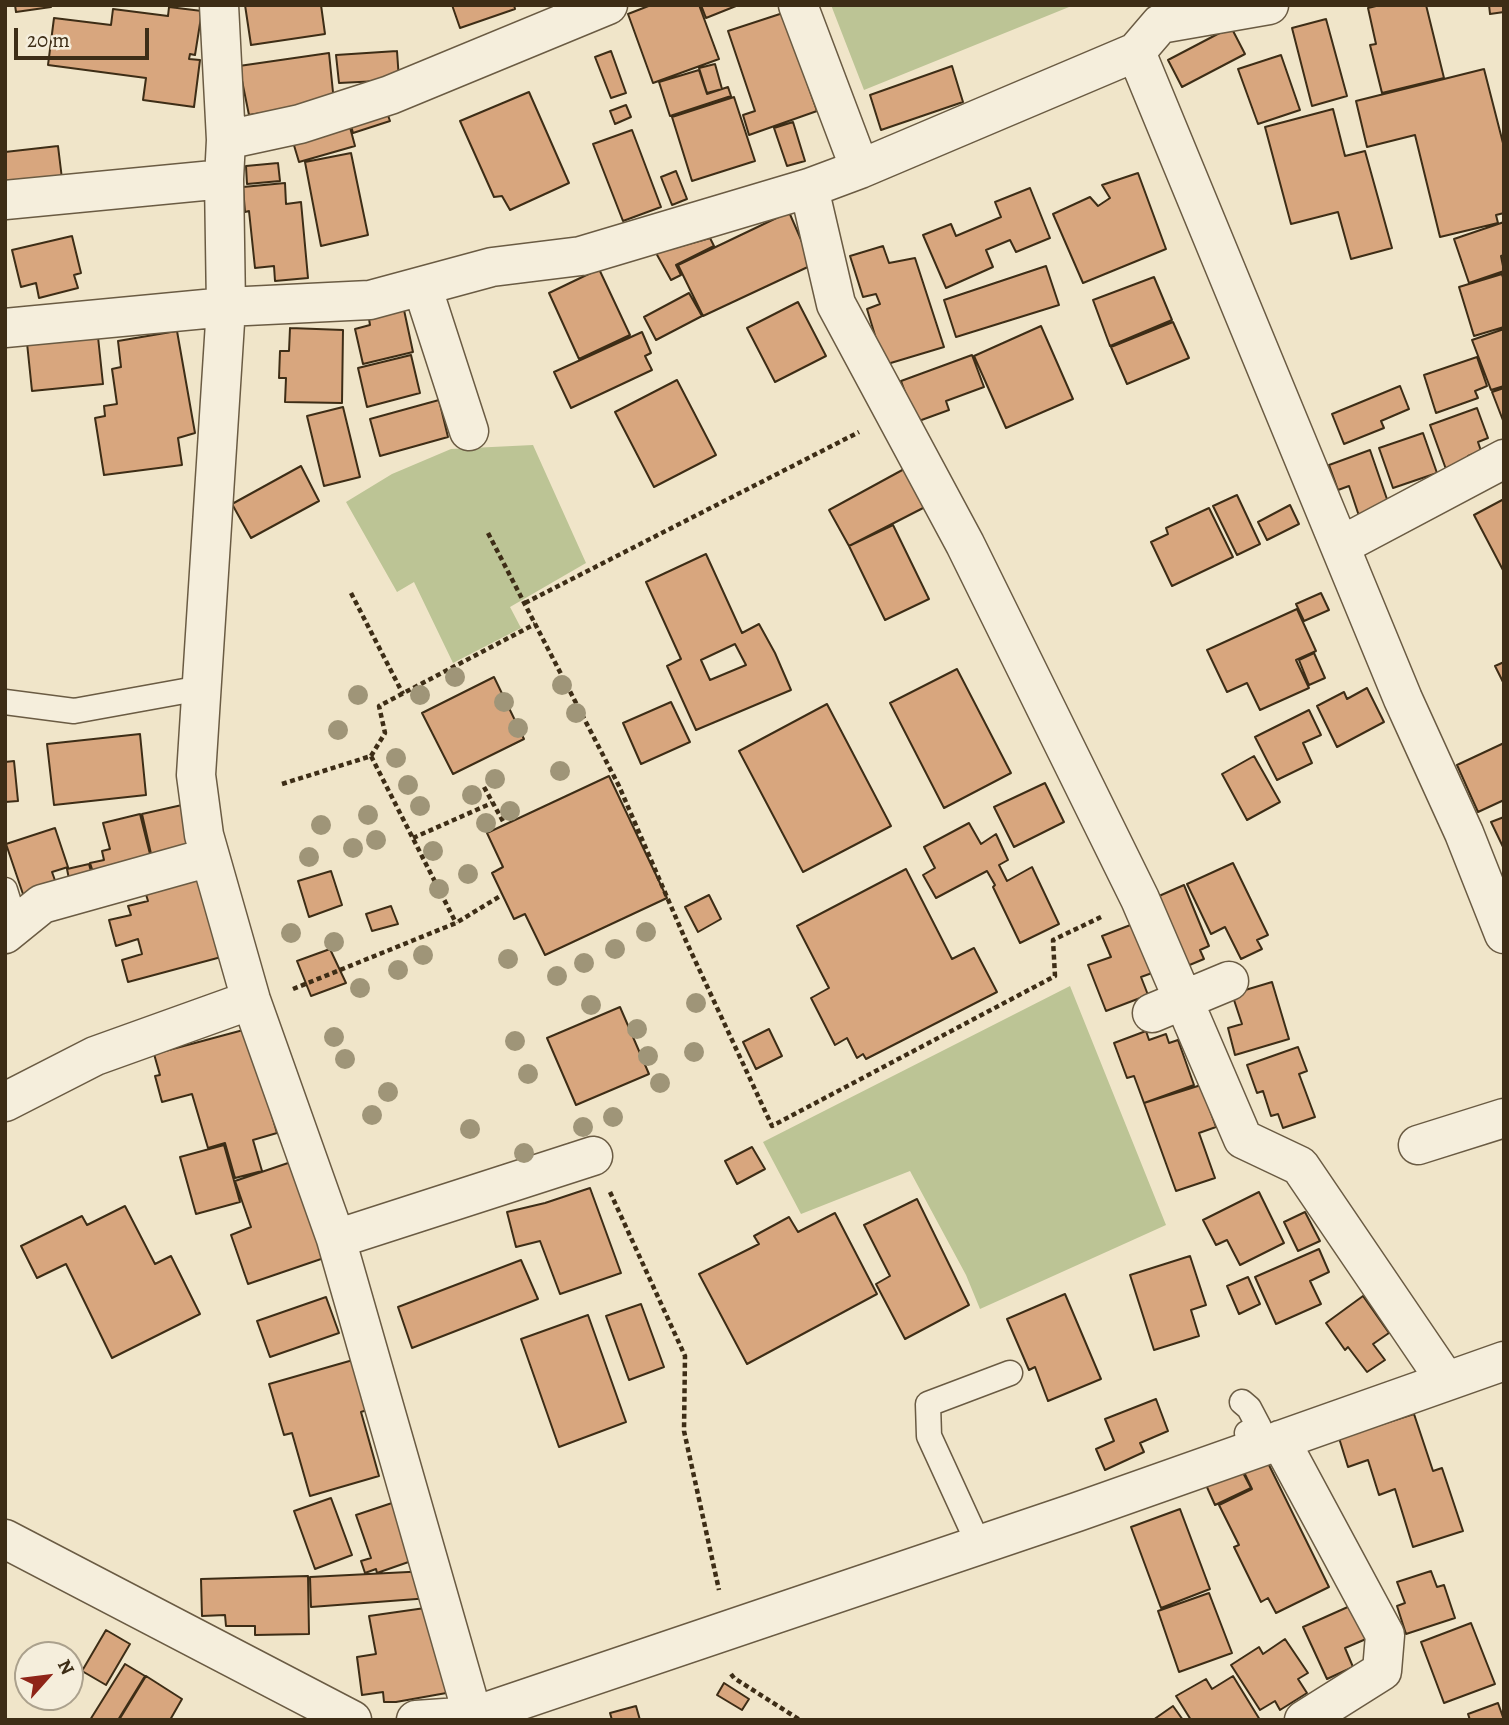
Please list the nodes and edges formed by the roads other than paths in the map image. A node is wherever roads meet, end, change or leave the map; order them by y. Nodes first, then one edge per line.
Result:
1 (219, 5) edge
2 (608, 5) edge
3 (798, 5) edge
4 (1269, 5) edge
5 (1136, 52) junction
6 (226, 140) junction
7 (860, 169) junction
8 (224, 179) junction
9 (809, 188) junction
10 (5, 200) edge
11 (422, 286) junction
12 (226, 307) junction
13 (5, 328) edge
14 (469, 431) dead end
15 (1504, 459) edge
16 (1340, 546) junction
17 (201, 688) junction
18 (5, 702) edge
19 (210, 857) junction
20 (9, 916) edge
21 (1504, 934) edge
22 (1229, 981) dead end
23 (251, 1000) junction
24 (1169, 1006) junction
25 (5, 1102) edge
26 (1504, 1118) edge
27 (1418, 1145) dead end
28 (593, 1156) road end
29 (336, 1239) junction
30 (1504, 1361) edge
31 (1010, 1373) dead end
32 (1447, 1381) junction
33 (1242, 1402) dead end
34 (1267, 1445) junction
35 (5, 1539) edge
36 (979, 1545) junction
37 (474, 1718) edge
38 (352, 1720) edge
39 (416, 1720) edge
40 (1304, 1720) edge

1 - 6 street
2 - 6 street
3 - 7 street
4 - 5 street
5 - 7 street
5 - 16 street
6 - 8 street
7 - 9 street
8 - 10 street
8 - 12 street
9 - 11 street
9 - 24 street
11 - 12 street
11 - 14 street
12 - 13 street
12 - 17 street
15 - 16 street
16 - 21 street
17 - 18 lane
17 - 19 street
19 - 20 street
19 - 23 street
22 - 24 street
23 - 25 street
23 - 29 street
24 - 32 street
26 - 27 street
28 - 29 street
29 - 37 street
30 - 32 street
31 - 36 lane
32 - 34 street
33 - 34 lane
34 - 36 street
34 - 40 street
35 - 38 street
36 - 37 street
37 - 39 street

